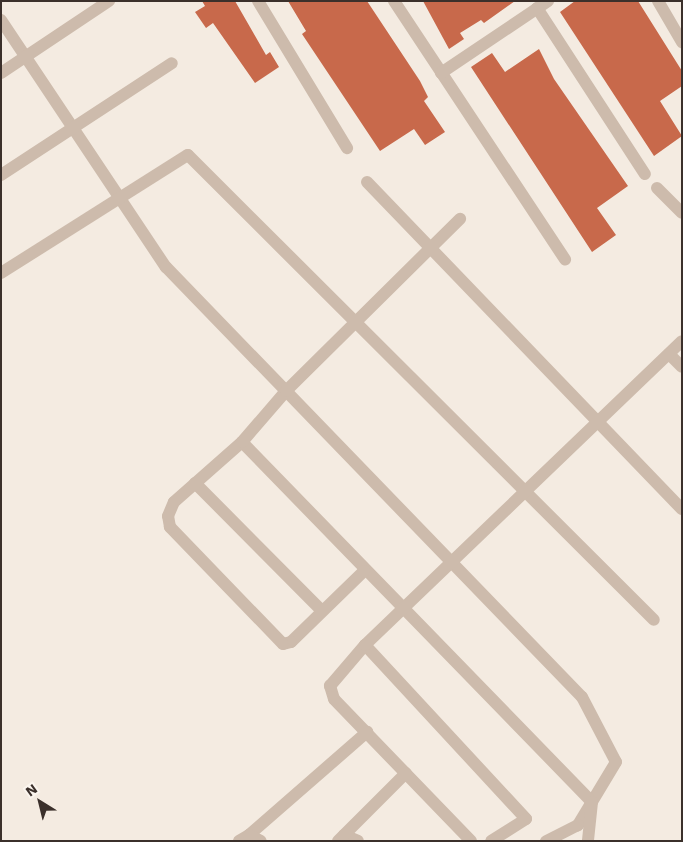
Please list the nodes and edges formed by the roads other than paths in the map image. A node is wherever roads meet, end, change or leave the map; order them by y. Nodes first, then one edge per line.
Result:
1 (109, 1) edge
2 (258, 1) edge
3 (394, 1) edge
4 (658, 1) edge
5 (543, 5) edge
6 (1, 20) edge
7 (682, 42) edge
8 (26, 57) junction
9 (172, 63) dead end
10 (1, 73) edge
11 (442, 73) junction
12 (72, 128) junction
13 (348, 148) dead end
14 (645, 174) dead end
15 (1, 175) edge
16 (367, 182) dead end
17 (657, 188) dead end
18 (118, 198) junction
19 (682, 214) edge
20 (460, 219) dead end
21 (432, 247) junction
22 (565, 259) dead end
23 (1, 273) edge
24 (358, 322) junction
25 (682, 341) edge
26 (669, 354) junction
27 (682, 367) edge
28 (286, 391) junction
29 (598, 424) junction
30 (242, 442) junction
31 (195, 483) junction
32 (527, 491) junction
33 (682, 509) edge
34 (453, 562) junction
35 (364, 571) junction
36 (402, 610) junction
37 (322, 611) junction
38 (654, 620) dead end
39 (365, 645) junction
40 (367, 732) junction
41 (406, 773) junction
42 (592, 802) junction
43 (244, 838) edge
44 (341, 838) edge
45 (261, 841) edge
46 (358, 841) edge
47 (471, 841) edge
48 (492, 841) edge
49 (546, 841) edge
50 (588, 841) edge

1 - 8 street
2 - 13 street
3 - 11 street
4 - 7 street
5 - 11 street
5 - 14 street
6 - 8 street
8 - 10 street
8 - 12 street
9 - 12 street
11 - 22 street
12 - 15 street
12 - 18 street
16 - 21 street
17 - 19 street
18 - 23 street
18 - 24 street
18 - 28 street
20 - 21 street
21 - 24 street
21 - 29 street
24 - 28 street
24 - 32 street
25 - 26 street
26 - 27 street
26 - 29 street
28 - 30 street
28 - 34 street
29 - 32 street
29 - 33 street
30 - 31 street
30 - 35 street
31 - 37 street
31 - 37 street
32 - 34 street
32 - 38 street
34 - 36 street
34 - 42 street
35 - 36 street
35 - 37 street
36 - 39 street
36 - 42 street
39 - 40 street
39 - 48 street
40 - 41 street
40 - 43 street
41 - 44 street
41 - 47 street
42 - 49 street
42 - 50 street
43 - 45 street
44 - 46 street

